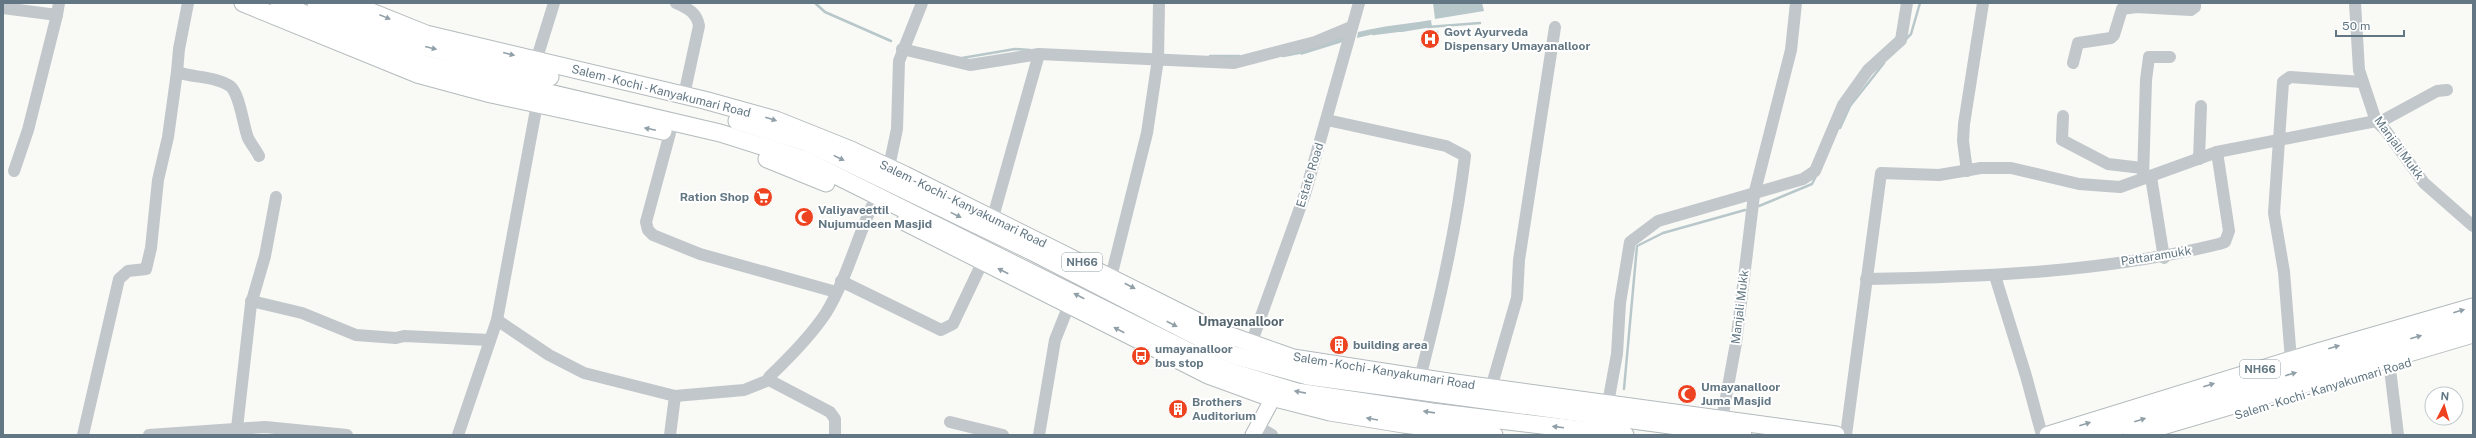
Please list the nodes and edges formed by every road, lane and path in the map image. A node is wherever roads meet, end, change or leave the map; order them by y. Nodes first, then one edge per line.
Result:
1 (188, 3) edge
2 (243, 3) edge
3 (279, 3) edge
4 (316, 3) edge
5 (348, 3) edge
6 (554, 3) edge
7 (676, 3) edge
8 (922, 3) edge
9 (1159, 3) edge
10 (1359, 3) edge
11 (1796, 3) edge
12 (1908, 3) edge
13 (1983, 3) edge
14 (2195, 3) edge
15 (2355, 3) edge
16 (3, 8) edge
17 (58, 9) edge
18 (1351, 27) junction
19 (1555, 27) dead end
20 (902, 49) junction
21 (1039, 54) junction
22 (2170, 57) dead end
23 (1158, 59) junction
24 (536, 61) junction
25 (2073, 63) dead end
26 (177, 72) junction
27 (2362, 82) junction
28 (2447, 90) dead end
29 (684, 95) junction
30 (537, 104) junction
31 (2201, 106) dead end
32 (2063, 116) dead end
33 (1327, 120) junction
34 (2377, 122) junction
35 (670, 133) junction
36 (2278, 142) junction
37 (2217, 152) junction
38 (259, 156) dead end
39 (2199, 159) junction
40 (888, 167) junction
41 (14, 171) dead end
42 (1968, 172) junction
43 (2145, 175) junction
44 (1754, 194) junction
45 (276, 197) dead end
46 (872, 206) junction
47 (993, 217) junction
48 (2473, 226) edge
49 (2164, 258) junction
50 (983, 261) junction
51 (1995, 276) junction
52 (1111, 277) junction
53 (1866, 279) junction
54 (842, 281) junction
55 (836, 292) junction
56 (252, 301) junction
57 (1069, 305) junction
58 (2473, 307) edge
59 (497, 320) junction
60 (2473, 321) edge
61 (2473, 334) edge
62 (490, 340) junction
63 (1252, 344) junction
64 (2473, 345) edge
65 (2291, 360) junction
66 (2390, 369) junction
67 (1420, 378) junction
68 (769, 380) junction
69 (1491, 388) junction
70 (675, 396) junction
71 (1273, 398) junction
72 (1608, 403) junction
73 (1722, 419) junction
74 (950, 422) dead end
75 (237, 428) junction
76 (1255, 430) edge
77 (195, 433) edge
78 (1474, 434) edge
79 (83, 435) edge
80 (149, 435) edge
81 (347, 435) edge
82 (458, 435) edge
83 (670, 435) edge
84 (835, 435) edge
85 (1003, 435) edge
86 (1039, 435) edge
87 (1272, 435) edge
88 (1494, 435) edge
89 (1624, 435) edge
90 (1743, 435) edge
91 (1836, 435) edge
92 (1846, 435) edge
93 (2042, 435) edge
94 (2048, 435) edge
95 (2089, 435) edge
96 (2132, 435) edge
97 (2172, 435) edge
98 (2398, 435) edge

1 - 26 street
2 - 30 highway
89 -> 3 highway
4 -> 90 highway
5 -> 24 highway, Salem - Kochi - Kanyakumari Road / NH66
6 - 24 street
7 - 29 street
8 - 20 street
9 - 23 street
10 - 18 street, Estate Road
11 - 44 street, Manjali Mukk
12 - 44 street
13 - 42 street
14 - 25 street
15 - 27 street, Manjali Mukk
16 - 17 street
17 - 41 street
18 - 23 street
18 - 33 street, Estate Road
19 - 69 street
20 - 21 street
20 - 40 street
21 - 23 street
21 - 47 street
22 - 43 street
23 - 52 street
24 - 29 highway, Salem - Kochi - Kanyakumari Road / NH66
26 - 38 street
26 - 79 street
27 - 34 street, Manjali Mukk
27 - 36 street
28 - 34 street
29 -> 40 highway, Salem - Kochi - Kanyakumari Road / NH66
35 -> 30 highway
30 - 59 street
31 - 39 street
32 - 43 street
33 - 63 street, Estate Road
33 - 67 street
34 - 36 street
34 - 48 street, Manjali Mukk
35 - 46 highway
35 - 55 street
36 - 37 street
36 - 65 street
37 - 39 street
37 - 49 street, Pattaramukk
39 - 43 street
40 - 47 highway, Salem - Kochi - Kanyakumari Road / NH66
42 - 43 street
42 - 53 street
43 - 49 street
44 - 72 street
44 - 73 street, Manjali Mukk
45 - 56 street
46 - 50 highway
46 - 54 street
47 - 52 highway, Salem - Kochi - Kanyakumari Road / NH66
49 - 51 street, Pattaramukk
50 - 54 street
57 -> 50 highway
51 - 53 street, Pattaramukk
51 - 93 street
52 -> 63 highway, Salem - Kochi - Kanyakumari Road / NH66
53 - 92 street
54 - 55 street
55 - 68 street
56 - 62 street
56 - 75 street
71 -> 57 highway
57 - 86 street
65 -> 58 highway, NH66
59 - 62 street
59 - 70 street
95 -> 60 highway
61 - 96 highway
62 - 82 street
63 - 67 highway, Salem - Kochi - Kanyakumari Road / NH66
64 - 66 highway, Salem - Kochi - Kanyakumari Road
94 -> 65 highway, NH66
66 - 97 highway, Salem - Kochi - Kanyakumari Road
66 - 98 street
67 - 69 highway, Salem - Kochi - Kanyakumari Road / NH66
68 - 70 street
68 - 84 street
69 - 72 highway, Salem - Kochi - Kanyakumari Road / NH66
70 - 83 street
71 - 76 main road
78 -> 71 highway
72 - 73 highway, Salem - Kochi - Kanyakumari Road / NH66
73 - 91 highway, Salem - Kochi - Kanyakumari Road / NH66
74 - 85 street
75 - 77 street
75 - 81 street
76 - 87 street
77 - 80 street
78 - 88 highway

